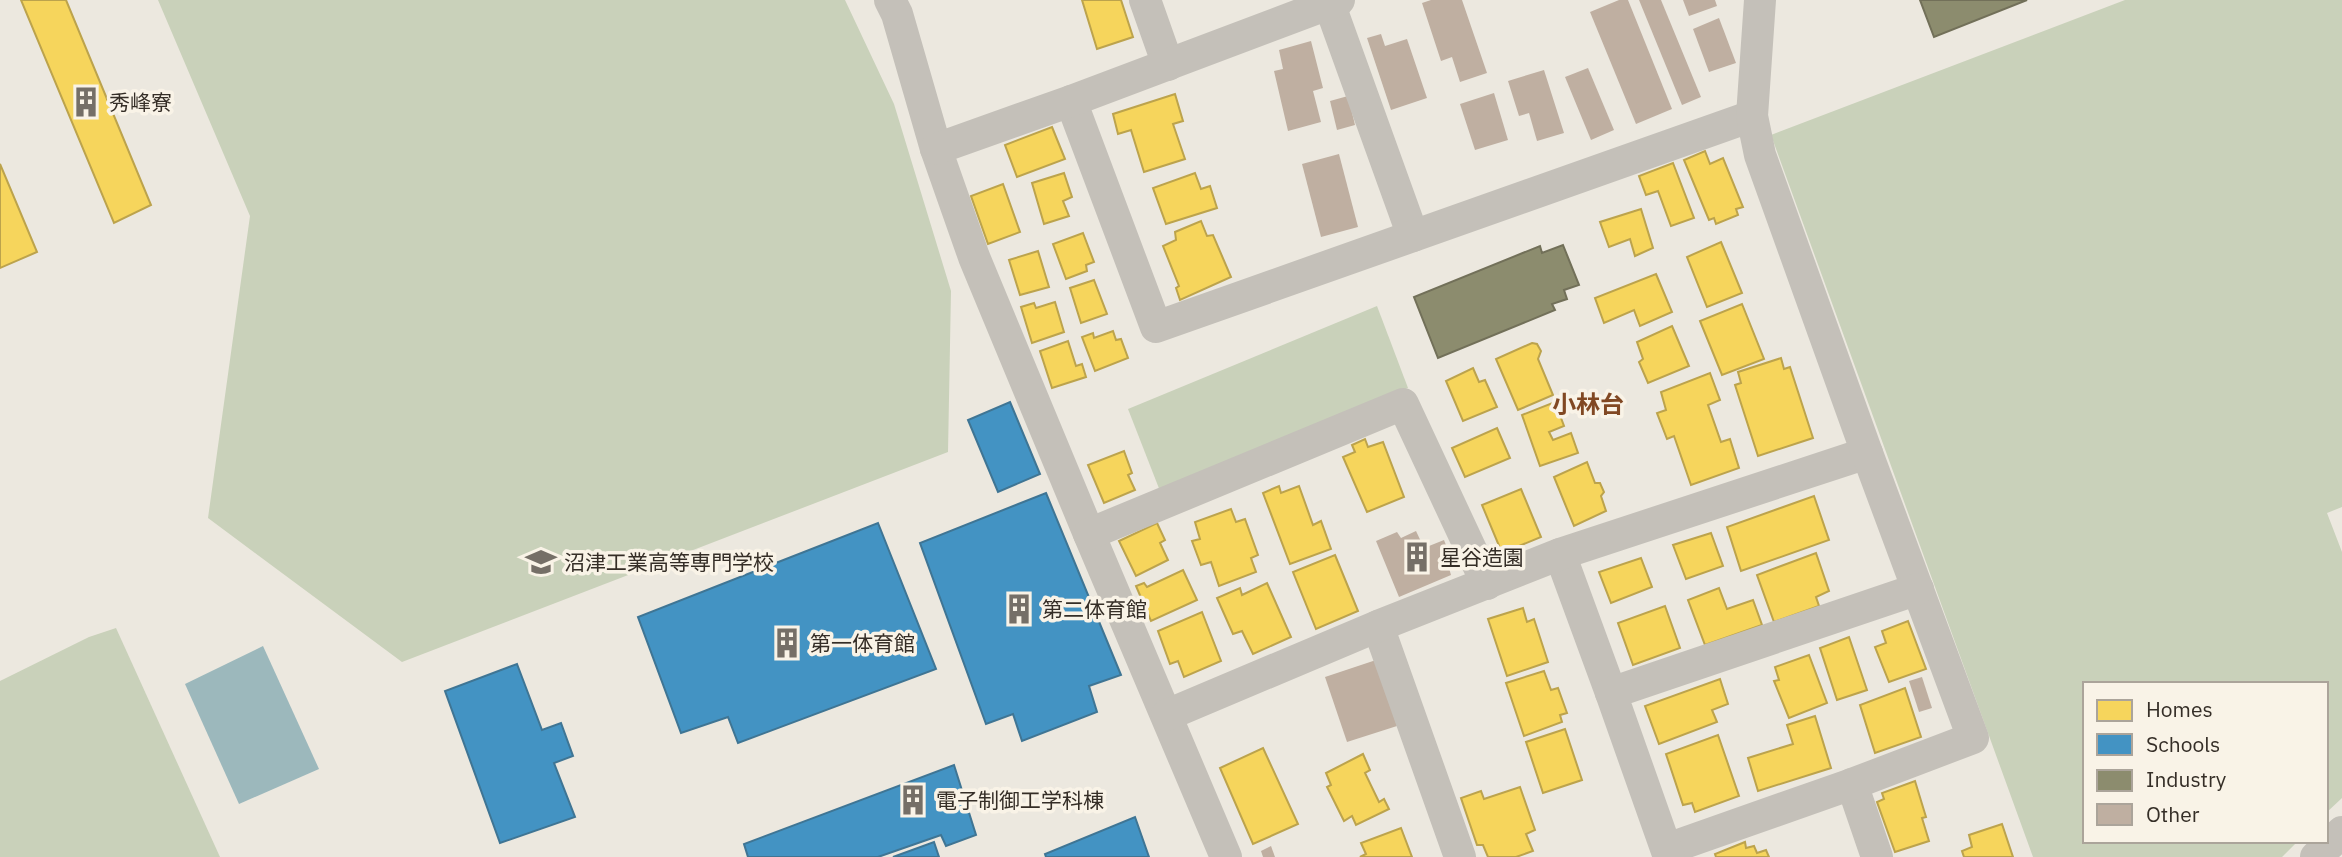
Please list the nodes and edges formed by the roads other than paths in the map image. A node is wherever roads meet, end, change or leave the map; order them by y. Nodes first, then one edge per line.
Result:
1 (890, 0) edge
2 (1146, 0) edge
3 (1760, 0) edge
4 (1332, 1) edge
5 (1168, 65) junction
6 (1071, 101) junction
7 (1752, 116) junction
8 (936, 149) junction
9 (1413, 236) junction
10 (1867, 453) junction
11 (1089, 534) junction
12 (1560, 554) junction
13 (1487, 584) junction
14 (1918, 589) junction
15 (1378, 626) junction
16 (1611, 693) junction
17 (1167, 715) junction
18 (1852, 784) junction
19 (2342, 832) edge
20 (1668, 853) edge
21 (1226, 857) edge
22 (1461, 857) edge
23 (1877, 857) edge
24 (2316, 857) edge

1 - 8 street
2 - 5 street
3 - 7 street
4 - 5 street
4 - 9 street
5 - 6 street
6 - 8 street
6 - 9 street
7 - 9 street
7 - 10 street
8 - 11 street
10 - 12 street
10 - 14 street
11 - 13 street
11 - 17 street
12 - 13 street
12 - 16 street
13 - 15 street
14 - 16 street
14 - 18 street
15 - 17 street
15 - 22 street
16 - 20 street
17 - 21 street
18 - 20 street
18 - 23 street
19 - 24 street

